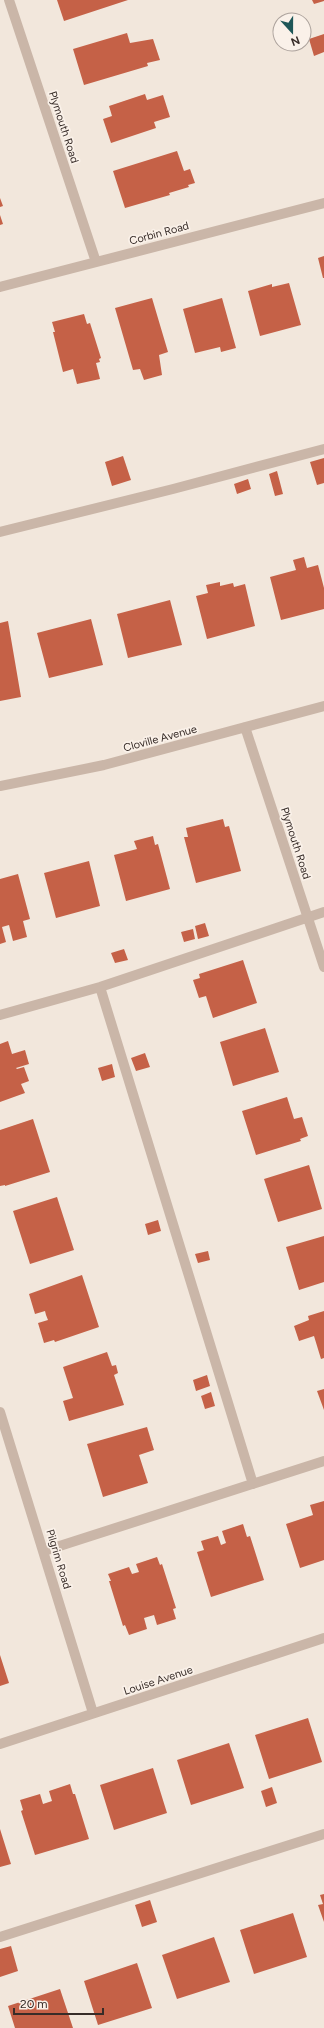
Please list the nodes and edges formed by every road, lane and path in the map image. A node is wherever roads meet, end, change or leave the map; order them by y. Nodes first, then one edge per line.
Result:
1 (9, 0) edge
2 (324, 203) edge
3 (96, 262) junction
4 (0, 287) edge
5 (324, 448) edge
6 (0, 532) edge
7 (324, 706) edge
8 (245, 728) junction
9 (0, 786) edge
10 (324, 912) edge
11 (308, 917) junction
12 (324, 967) edge
13 (100, 987) junction
14 (0, 1015) edge
15 (0, 1412) edge
16 (324, 1461) edge
17 (253, 1484) junction
18 (44, 1551) junction
19 (324, 1638) edge
20 (93, 1713) junction
21 (0, 1744) edge
22 (324, 1834) edge
23 (0, 1937) edge

1 - 3 street, Plymouth Road
2 - 3 street, Corbin Road
3 - 4 street, Corbin Road
5 - 6 street
7 - 8 street, Cloville Avenue
8 - 9 street, Cloville Avenue
8 - 11 street, Plymouth Road
10 - 11 street
11 - 12 street, Plymouth Road
11 - 13 street
13 - 14 street
13 - 17 street
15 - 18 street, Pilgrim Road
16 - 17 street
17 - 18 street
18 - 20 street, Pilgrim Road
19 - 20 street, Louise Avenue
20 - 21 street, Louise Avenue
22 - 23 street

